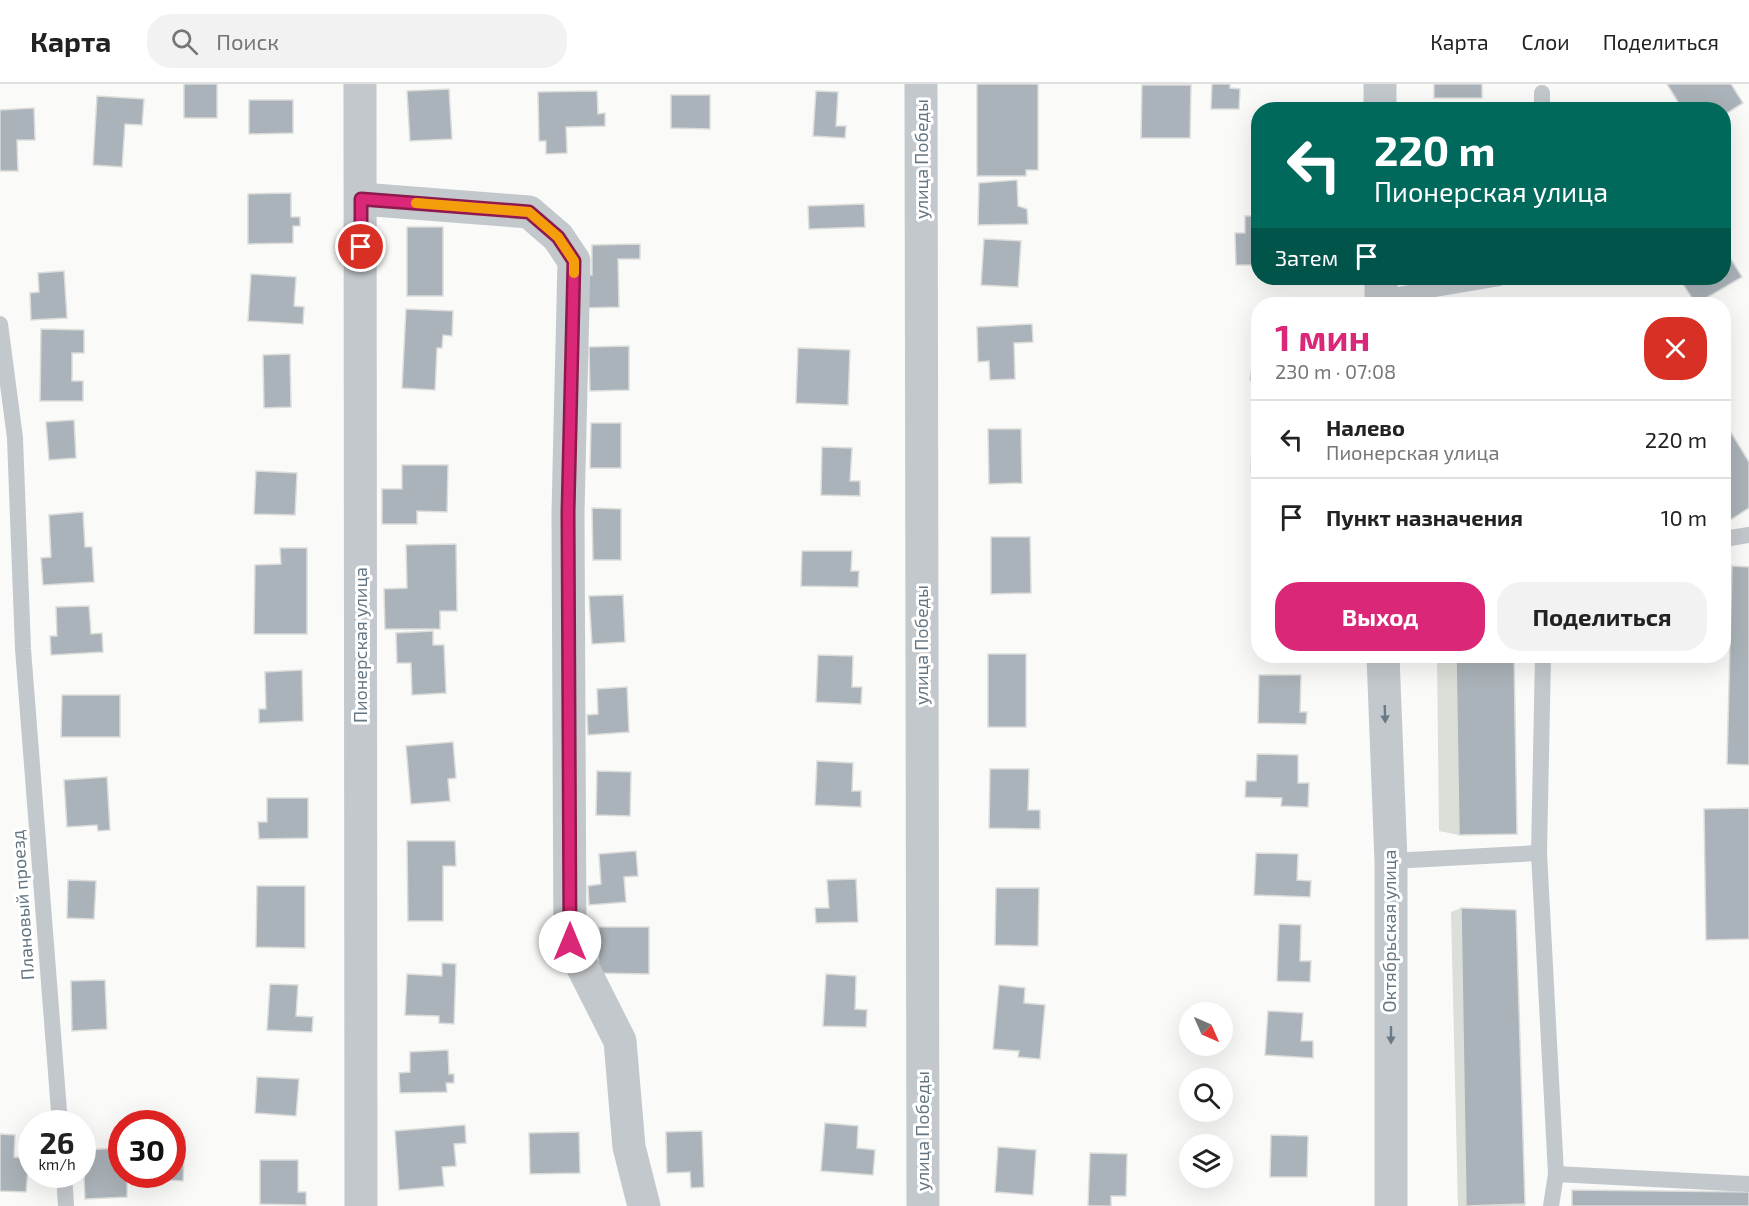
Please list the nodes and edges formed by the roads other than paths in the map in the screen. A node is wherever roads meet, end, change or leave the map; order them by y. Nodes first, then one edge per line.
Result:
1 (360, 84) edge
2 (921, 84) edge
3 (1380, 84) edge
4 (1380, 102) edge
5 (361, 199) junction
6 (1444, 285) edge
7 (1381, 293) edge
8 (0, 324) edge
9 (1749, 535) edge
10 (1731, 538) edge
11 (1383, 663) edge
12 (1544, 663) edge
13 (1539, 853) junction
14 (1391, 861) junction
15 (59, 1110) edge
16 (1556, 1174) junction
17 (1749, 1184) edge
18 (65, 1188) edge
19 (66, 1206) edge
20 (361, 1206) edge
21 (644, 1206) edge
22 (923, 1206) edge
23 (1391, 1206) edge
24 (1551, 1206) edge

1 - 5 street, Пионерская улица
2 - 22 street, улица Победы
3 - 4 street
5 - 20 street, Пионерская улица
5 - 21 street
6 - 7 lane
8 - 15 lane, Плановый проезд
9 - 10 lane
11 -> 14 street, Октябрьская улица
12 - 13 lane
13 - 14 lane
13 - 16 lane
14 -> 23 street, Октябрьская улица
16 - 17 lane
16 - 24 lane
18 - 19 lane

